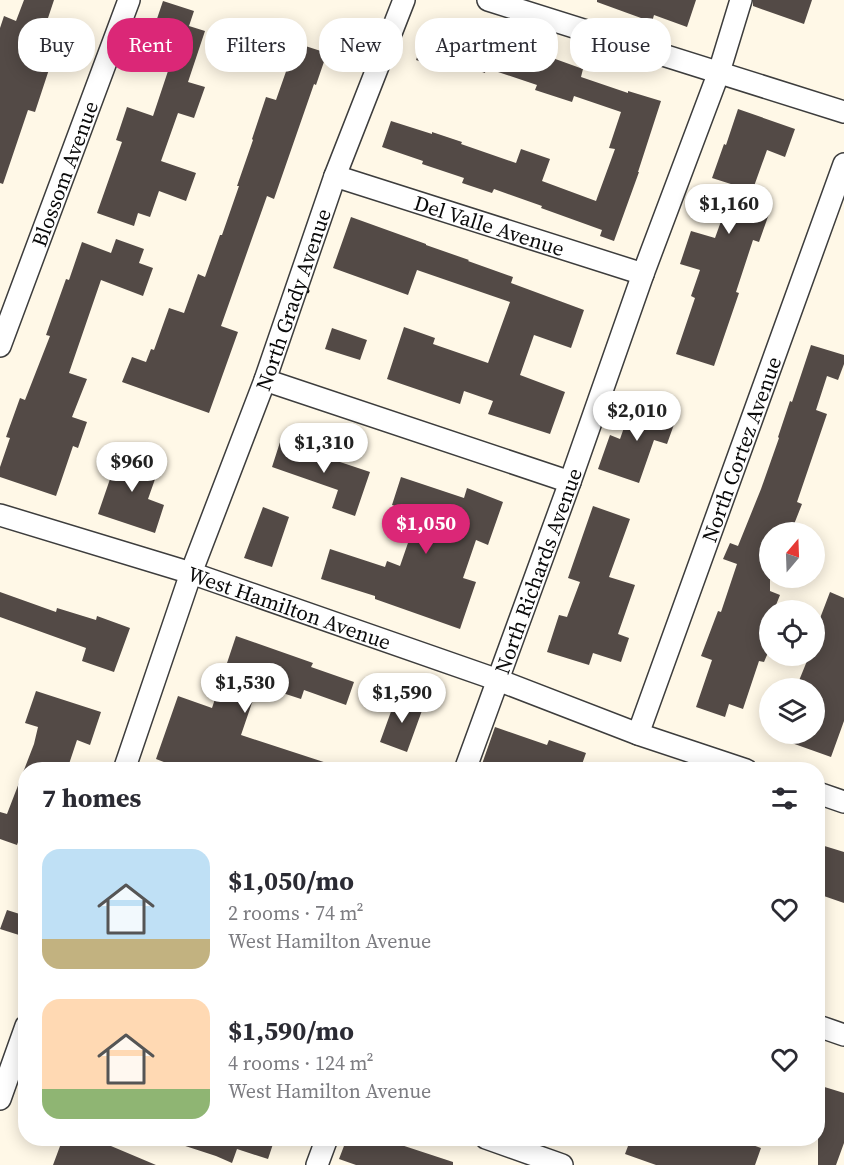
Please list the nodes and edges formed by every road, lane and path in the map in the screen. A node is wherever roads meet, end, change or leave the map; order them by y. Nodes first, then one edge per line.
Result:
1 (129, 0) edge
2 (404, 0) edge
3 (488, 0) edge
4 (741, 0) edge
5 (719, 72) junction
6 (844, 112) edge
7 (844, 164) edge
8 (335, 176) junction
9 (643, 274) junction
10 (0, 346) edge
11 (265, 380) junction
12 (570, 482) junction
13 (0, 515) edge
14 (191, 573) junction
15 (498, 680) junction
16 (638, 734) junction
17 (127, 762) edge
18 (468, 762) edge
19 (722, 762) edge
20 (825, 795) edge
21 (844, 802) edge
22 (825, 1028) edge
23 (844, 1035) edge
24 (18, 1049) edge
25 (0, 1100) edge
26 (324, 1146) edge
27 (509, 1146) edge
28 (317, 1165) edge
29 (562, 1165) edge

1 - 10 street, Blossom Avenue
2 - 8 street, North Grady Avenue
3 - 5 street
4 - 5 street, North Richards Avenue
5 - 6 street
5 - 9 street, North Richards Avenue
7 - 16 street, North Cortez Avenue
8 - 9 street, Del Valle Avenue
8 - 11 street, North Grady Avenue
9 - 12 street, North Richards Avenue
11 - 12 street
11 - 14 street, North Grady Avenue
12 - 15 street, North Richards Avenue
13 - 14 street, West Hamilton Avenue
14 - 15 street, West Hamilton Avenue
14 - 17 street, North Grady Avenue
15 - 16 street, West Hamilton Avenue
15 - 18 street, North Richards Avenue
16 - 19 street, West Hamilton Avenue
20 - 21 street
22 - 23 street
24 - 25 street
26 - 28 street
27 - 29 street

